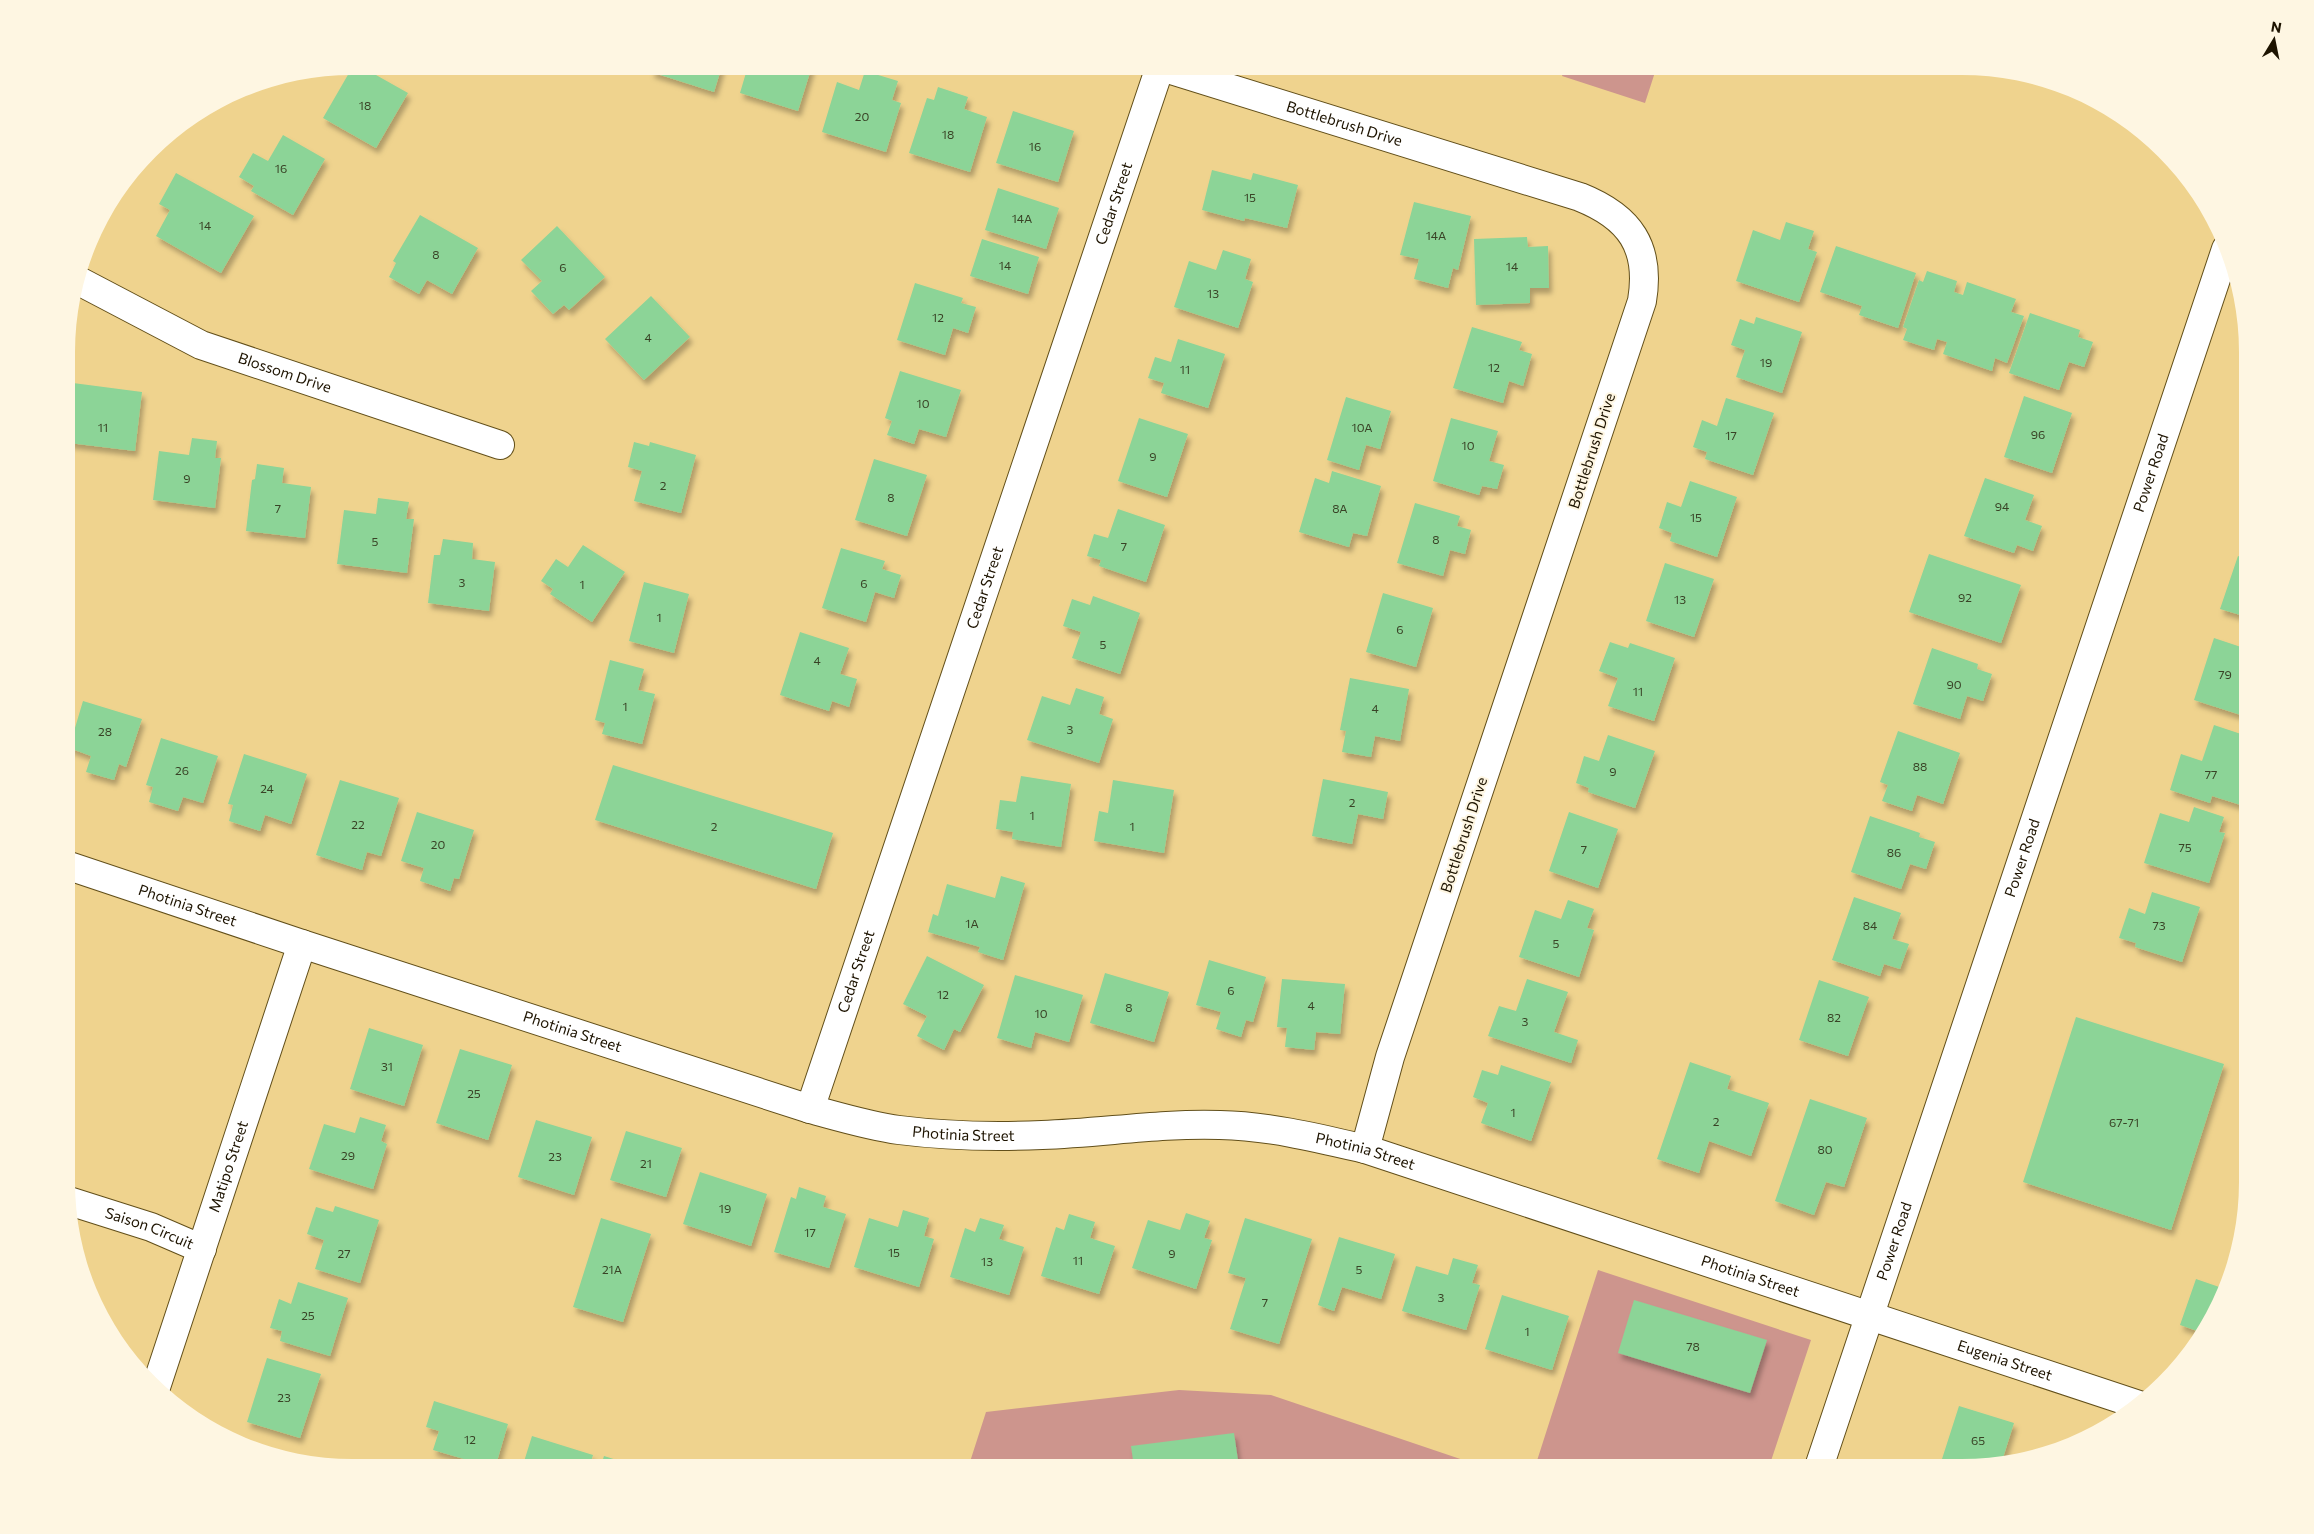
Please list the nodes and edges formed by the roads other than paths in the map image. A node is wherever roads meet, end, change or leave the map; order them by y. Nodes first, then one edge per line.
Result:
1 (1156, 75) edge
2 (1188, 75) edge
3 (2223, 259) edge
4 (83, 283) edge
5 (500, 445) dead end
6 (75, 868) edge
7 (302, 944) junction
8 (810, 1109) junction
9 (1365, 1149) junction
10 (76, 1203) edge
11 (202, 1249) junction
12 (1869, 1317) junction
13 (158, 1380) edge
14 (2131, 1402) edge
15 (1822, 1459) edge

1 - 8 street, Cedar Street
2 - 9 street, Bottlebrush Drive
3 - 12 street, Power Road
4 - 5 street, Blossom Drive
6 - 7 street, Photinia Street
7 - 8 street, Photinia Street
7 - 11 street, Matipo Street
8 - 9 street, Photinia Street
9 - 12 street, Photinia Street
10 - 11 street, Saison Circuit
11 - 13 street, Matipo Street
12 - 14 street, Eugenia Street
12 - 15 street, Power Road

